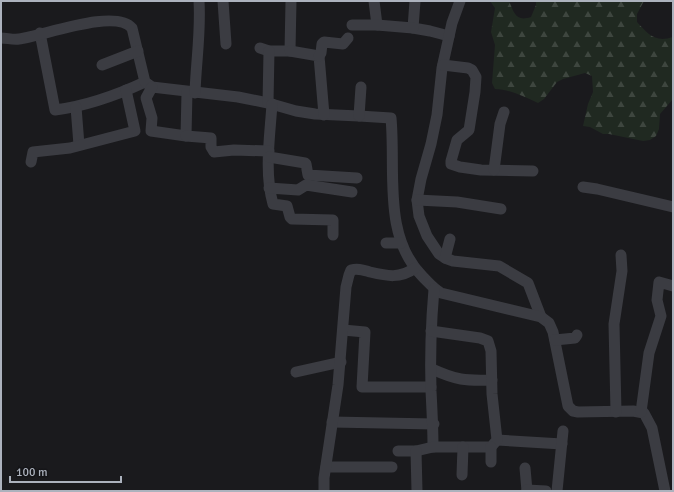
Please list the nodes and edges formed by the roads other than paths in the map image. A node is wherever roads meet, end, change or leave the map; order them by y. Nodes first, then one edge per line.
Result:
1 (200, 1) edge
2 (223, 1) edge
3 (291, 1) edge
4 (374, 1) edge
5 (414, 1) edge
6 (460, 1) edge
7 (352, 25) dead end
8 (377, 25) junction
9 (413, 28) junction
10 (40, 33) junction
11 (449, 36) junction
12 (1, 38) edge
13 (348, 38) dead end
14 (226, 44) dead end
15 (138, 51) junction
16 (290, 51) junction
17 (319, 56) junction
18 (102, 65) dead end
19 (443, 65) junction
20 (149, 85) junction
21 (361, 87) dead end
22 (126, 90) junction
23 (191, 92) junction
24 (270, 103) junction
25 (76, 107) junction
26 (504, 112) dead end
27 (324, 115) junction
28 (359, 116) junction
29 (135, 131) junction
30 (151, 131) junction
31 (186, 136) junction
32 (79, 145) junction
33 (269, 154) junction
34 (31, 162) dead end
35 (494, 170) junction
36 (533, 171) dead end
37 (357, 178) dead end
38 (583, 186) dead end
39 (269, 188) junction
40 (352, 192) dead end
41 (417, 200) junction
42 (673, 207) edge
43 (501, 209) dead end
44 (333, 235) dead end
45 (450, 239) dead end
46 (386, 243) dead end
47 (401, 243) junction
48 (622, 255) dead end
49 (445, 258) junction
50 (415, 268) junction
51 (673, 286) edge
52 (434, 289) junction
53 (541, 317) junction
54 (343, 330) junction
55 (431, 331) junction
56 (577, 335) dead end
57 (555, 340) junction
58 (341, 362) junction
59 (432, 369) junction
60 (296, 372) dead end
61 (492, 380) junction
62 (431, 387) junction
63 (616, 412) junction
64 (641, 412) junction
65 (332, 422) junction
66 (434, 424) junction
67 (563, 431) dead end
68 (494, 444) junction
69 (562, 444) junction
70 (433, 447) junction
71 (463, 447) junction
72 (398, 451) dead end
73 (416, 451) junction
74 (491, 462) dead end
75 (326, 466) junction
76 (392, 467) dead end
77 (526, 468) dead end
78 (462, 475) dead end
79 (324, 491) edge
80 (417, 491) edge
81 (527, 491) edge
82 (546, 491) edge
83 (557, 491) edge
84 (665, 491) edge

1 - 23 street
2 - 14 street
3 - 16 street
4 - 8 street
5 - 9 street
6 - 11 street
7 - 8 street
8 - 9 street
9 - 11 street
10 - 12 street
10 - 15 street
10 - 25 street
11 - 19 street
13 - 17 street
15 - 18 street
15 - 20 street
16 - 17 street
16 - 24 street
17 - 27 street
19 - 35 street
19 - 41 street
20 - 22 street
20 - 23 street
20 - 30 street
21 - 28 street
22 - 25 street
22 - 29 street
23 - 24 street
23 - 31 street
24 - 27 street
24 - 33 street
25 - 32 street
26 - 35 street
27 - 28 street
28 - 47 street
29 - 30 street
29 - 32 street
30 - 31 street
31 - 33 street
32 - 34 street
33 - 37 street
33 - 39 street
35 - 36 street
38 - 42 street
39 - 40 street
39 - 44 street
41 - 43 street
41 - 49 street
45 - 49 street
46 - 47 street
47 - 50 street
48 - 63 street
49 - 53 street
50 - 52 street
50 - 54 street
51 - 64 street
52 - 53 street
52 - 55 street
53 - 57 street
54 - 58 street
54 - 62 street
55 - 59 street
55 - 61 street
56 - 57 street
57 - 63 street
58 - 60 street
58 - 65 street
59 - 61 street
59 - 62 street
61 - 68 street
62 - 66 street
63 - 64 street
64 - 84 street
65 - 66 street
65 - 75 street
66 - 70 street
67 - 69 street
68 - 69 street
68 - 71 street
68 - 74 street
69 - 83 street
70 - 71 street
70 - 73 street
71 - 78 street
72 - 73 street
73 - 80 street
75 - 76 street
75 - 79 street
77 - 81 street
81 - 82 street

